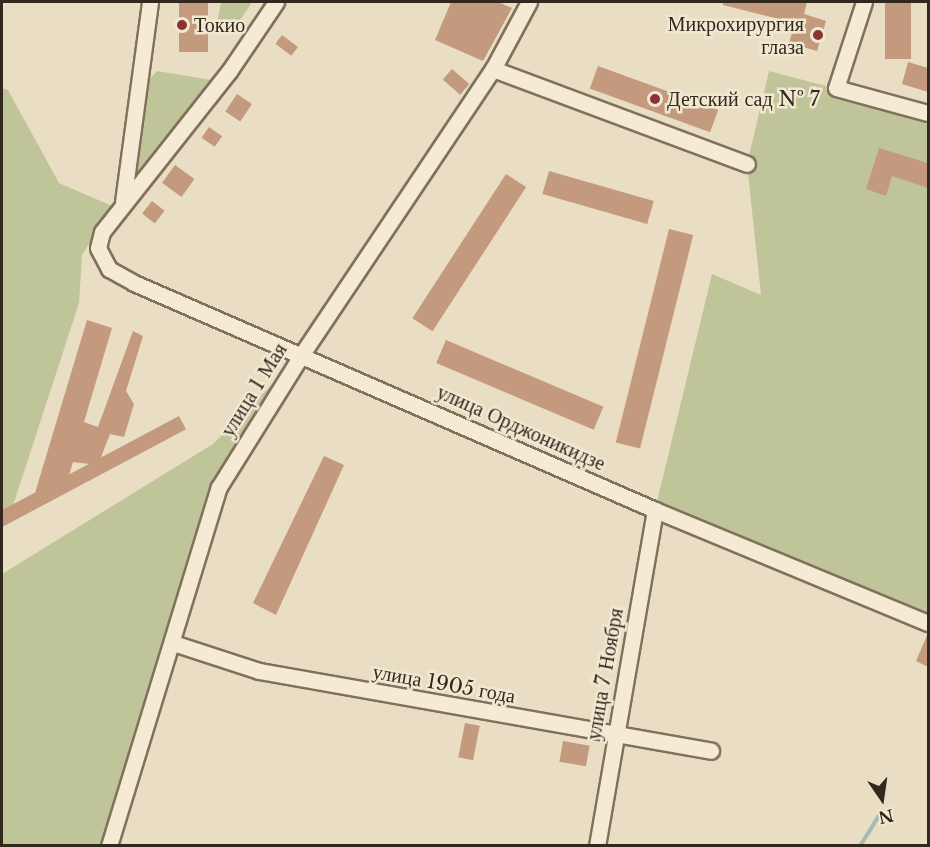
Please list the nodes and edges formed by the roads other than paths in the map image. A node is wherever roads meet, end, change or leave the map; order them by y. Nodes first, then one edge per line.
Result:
1 (150, 2) edge
2 (276, 2) edge
3 (529, 2) edge
4 (864, 2) edge
5 (493, 69) junction
6 (928, 113) edge
7 (747, 164) dead end
8 (123, 202) junction
9 (302, 354) junction
10 (655, 510) junction
11 (928, 623) edge
12 (173, 643) junction
13 (616, 737) junction
14 (711, 751) dead end
15 (109, 846) edge
16 (597, 846) edge

1 - 8 street
2 - 8 street
3 - 5 street, улица 1 Мая
4 - 6 street
5 - 7 street
5 - 9 street, улица 1 Мая
8 - 9 street, улица Орджоникидзе
9 - 10 street, улица Орджоникидзе
9 - 12 street, улица 1 Мая
10 - 11 street, улица Орджоникидзе
10 - 13 street, улица 7 Ноября
12 - 13 street, улица 1905 года
12 - 15 street, улица 1 Мая
13 - 14 street, улица 1905 года
13 - 16 street, улица 7 Ноября

